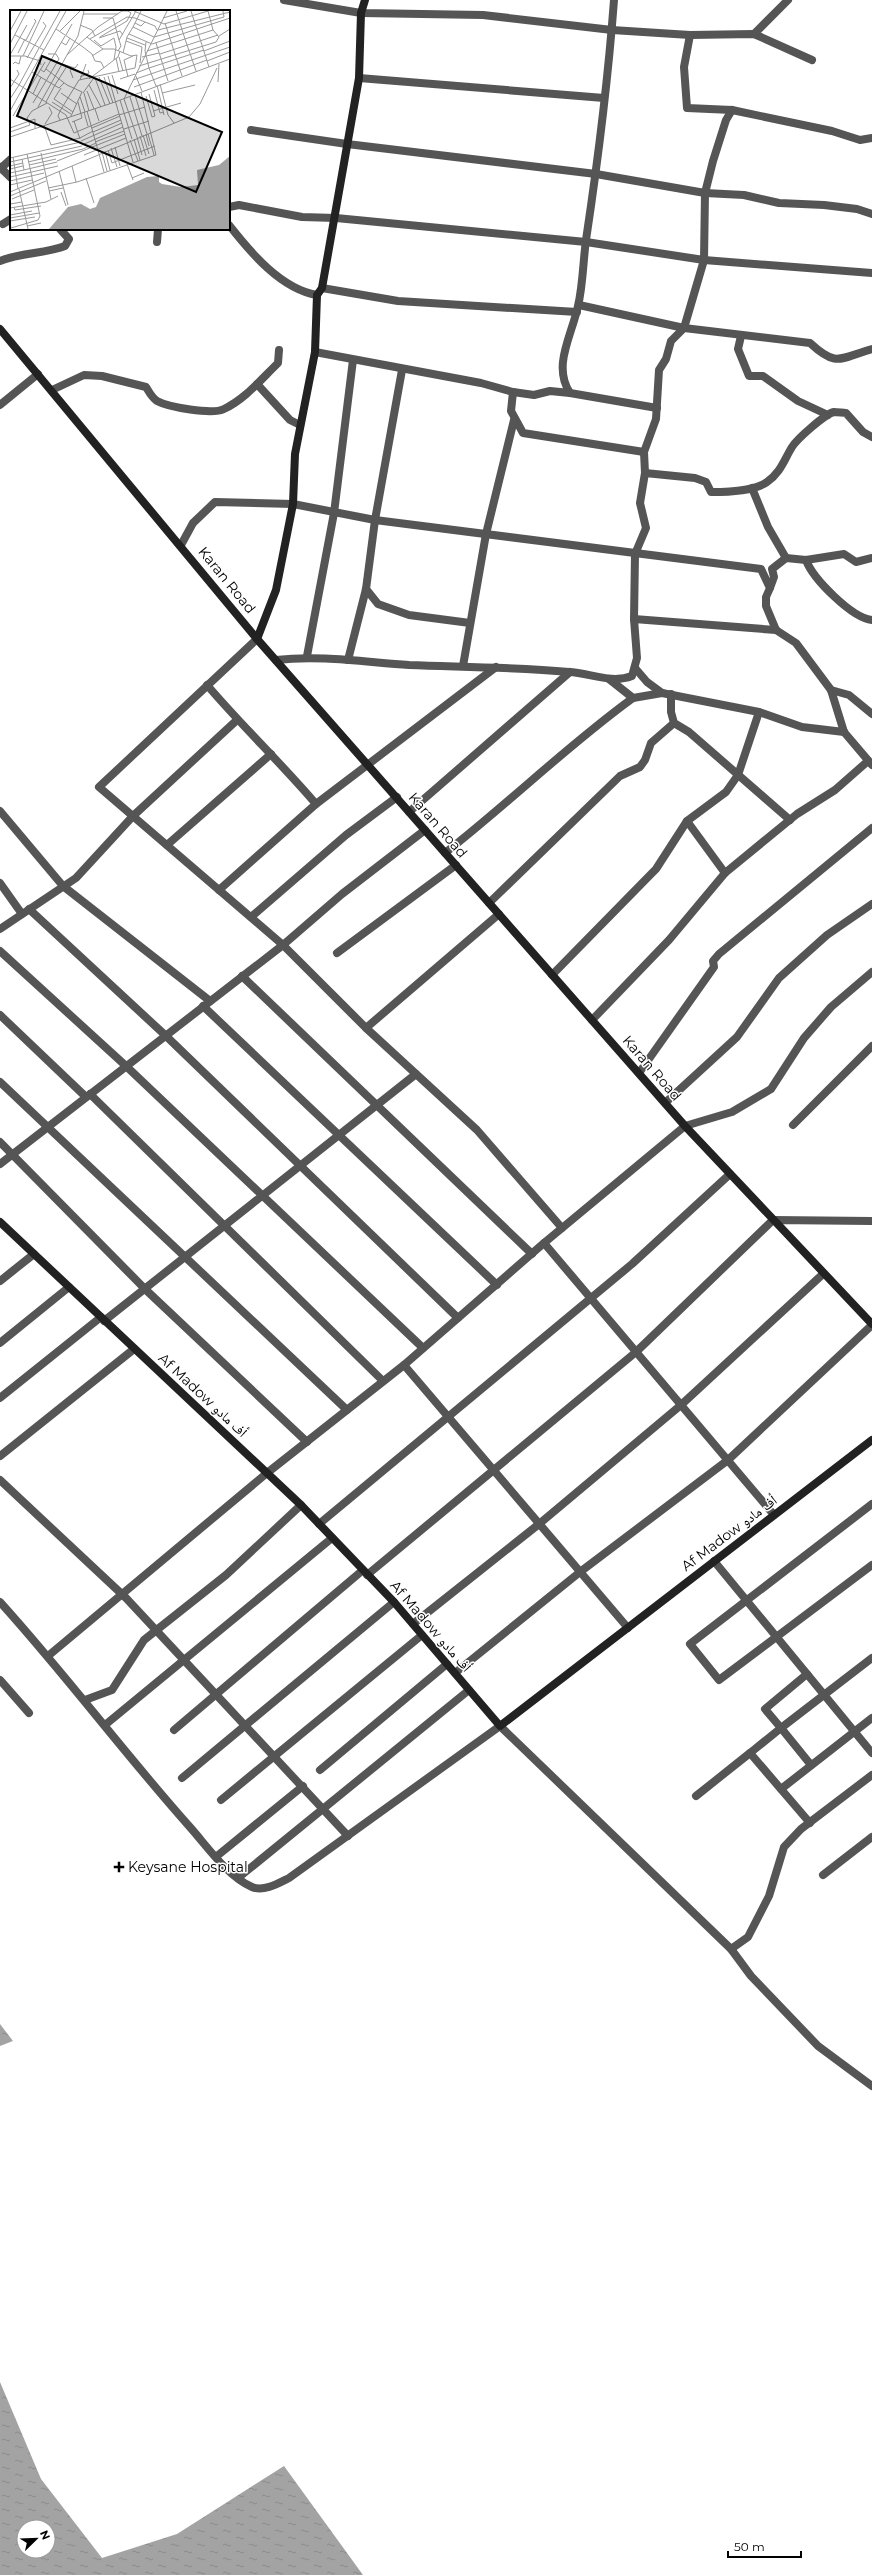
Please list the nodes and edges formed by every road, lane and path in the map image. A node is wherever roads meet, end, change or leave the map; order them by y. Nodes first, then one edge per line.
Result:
1 (284, 0) edge
2 (364, 0) edge
3 (614, 0) edge
4 (788, 0) edge
5 (361, 13) junction
6 (612, 30) junction
7 (754, 34) junction
8 (690, 35) junction
9 (812, 60) dead end
10 (359, 78) junction
11 (604, 98) junction
12 (732, 110) junction
13 (251, 130) dead end
14 (872, 138) edge
15 (347, 144) junction
16 (10, 160) edge
17 (0, 168) edge
18 (596, 174) junction
19 (10, 177) edge
20 (705, 193) junction
21 (230, 207) edge
22 (872, 214) edge
23 (336, 218) junction
24 (10, 220) edge
25 (3, 224) dead end
26 (230, 226) edge
27 (61, 230) edge
28 (158, 230) edge
29 (157, 242) dead end
30 (586, 242) junction
31 (704, 260) junction
32 (0, 261) edge
33 (872, 272) edge
34 (322, 288) junction
35 (317, 295) junction
36 (578, 308) junction
37 (684, 328) junction
38 (0, 329) edge
39 (741, 336) junction
40 (872, 349) edge
41 (279, 350) dead end
42 (315, 352) junction
43 (353, 360) junction
44 (402, 370) junction
45 (38, 374) junction
46 (257, 384) junction
47 (52, 390) junction
48 (513, 392) junction
49 (570, 393) junction
50 (0, 405) edge
51 (657, 408) junction
52 (828, 415) junction
53 (514, 420) junction
54 (300, 425) junction
55 (872, 437) edge
56 (644, 452) junction
57 (644, 473) junction
58 (752, 488) junction
59 (293, 504) junction
60 (334, 513) junction
61 (375, 520) junction
62 (486, 534) junction
63 (181, 545) junction
64 (635, 554) junction
65 (786, 558) junction
66 (872, 558) edge
67 (806, 560) junction
68 (770, 588) junction
69 (366, 589) junction
70 (634, 619) junction
71 (872, 620) edge
72 (470, 623) junction
73 (776, 630) junction
74 (257, 638) junction
75 (307, 656) junction
76 (276, 660) junction
77 (348, 660) junction
78 (463, 666) junction
79 (496, 667) junction
80 (635, 668) junction
81 (570, 672) junction
82 (609, 679) junction
83 (207, 685) junction
84 (831, 690) junction
85 (662, 692) junction
86 (671, 694) junction
87 (634, 698) junction
88 (759, 712) junction
89 (872, 714) edge
90 (237, 720) junction
91 (674, 723) junction
92 (844, 732) junction
93 (271, 754) junction
94 (368, 763) junction
95 (870, 763) edge
96 (738, 775) junction
97 (397, 797) junction
98 (316, 804) junction
99 (0, 811) edge
100 (409, 812) junction
101 (133, 816) junction
102 (790, 820) junction
103 (687, 821) junction
104 (872, 828) edge
105 (426, 830) junction
106 (167, 845) junction
107 (445, 853) junction
108 (456, 865) junction
109 (725, 873) junction
110 (0, 883) edge
111 (63, 886) junction
112 (219, 890) junction
113 (489, 903) junction
114 (872, 904) edge
115 (26, 911) junction
116 (499, 914) junction
117 (251, 917) junction
118 (0, 929) edge
119 (283, 944) junction
120 (0, 950) edge
121 (336, 953) dead end
122 (872, 972) edge
123 (552, 975) junction
124 (242, 976) junction
125 (210, 1000) junction
126 (204, 1006) junction
127 (0, 1015) edge
128 (592, 1020) junction
129 (366, 1028) junction
130 (166, 1035) junction
131 (872, 1046) edge
132 (126, 1066) junction
133 (639, 1073) junction
134 (416, 1074) junction
135 (0, 1082) edge
136 (88, 1095) junction
137 (665, 1103) junction
138 (376, 1105) junction
139 (793, 1125) dead end
140 (48, 1126) junction
141 (686, 1126) junction
142 (339, 1135) junction
143 (0, 1142) edge
144 (12, 1154) junction
145 (0, 1164) edge
146 (300, 1165) junction
147 (730, 1174) junction
148 (263, 1195) junction
149 (773, 1220) junction
150 (872, 1221) edge
151 (1, 1224) edge
152 (224, 1226) junction
153 (562, 1228) junction
154 (544, 1243) junction
155 (34, 1254) junction
156 (532, 1254) junction
157 (185, 1256) junction
158 (823, 1274) junction
159 (0, 1281) edge
160 (496, 1285) junction
161 (69, 1287) junction
162 (145, 1288) junction
163 (590, 1297) junction
164 (458, 1318) junction
165 (103, 1319) junction
166 (872, 1324) edge
167 (0, 1343) edge
168 (423, 1348) junction
169 (134, 1349) junction
170 (636, 1352) junction
171 (404, 1365) junction
172 (383, 1381) junction
173 (0, 1398) edge
174 (681, 1405) junction
175 (347, 1410) junction
176 (448, 1416) junction
177 (872, 1440) edge
178 (306, 1442) junction
179 (0, 1456) edge
180 (728, 1460) junction
181 (494, 1470) junction
182 (267, 1473) junction
183 (0, 1480) edge
184 (872, 1504) edge
185 (301, 1505) junction
186 (774, 1515) junction
187 (319, 1524) junction
188 (539, 1524) junction
189 (332, 1538) junction
190 (714, 1561) junction
191 (872, 1565) edge
192 (580, 1572) junction
193 (365, 1573) junction
194 (122, 1594) junction
195 (747, 1601) junction
196 (0, 1602) edge
197 (394, 1602) junction
198 (413, 1624) junction
199 (628, 1628) junction
200 (156, 1629) junction
201 (422, 1635) junction
202 (777, 1637) junction
203 (48, 1656) junction
204 (872, 1658) edge
205 (186, 1661) junction
206 (447, 1664) junction
207 (455, 1673) junction
208 (807, 1674) junction
209 (0, 1680) edge
210 (469, 1690) junction
211 (216, 1693) junction
212 (824, 1694) junction
213 (85, 1700) junction
214 (29, 1713) dead end
215 (872, 1718) edge
216 (246, 1724) junction
217 (105, 1725) junction
218 (500, 1726) junction
219 (781, 1728) junction
220 (174, 1730) dead end
221 (855, 1731) junction
222 (750, 1753) junction
223 (872, 1753) edge
224 (275, 1756) junction
225 (811, 1765) junction
226 (320, 1770) dead end
227 (872, 1775) edge
228 (182, 1778) dead end
229 (303, 1786) junction
230 (781, 1789) junction
231 (696, 1796) dead end
232 (221, 1800) dead end
233 (323, 1808) junction
234 (810, 1824) junction
235 (348, 1836) junction
236 (872, 1837) edge
237 (217, 1856) junction
238 (823, 1875) dead end
239 (238, 1878) junction
240 (731, 1949) junction
241 (872, 2086) edge

1 - 5 street
2 - 5 street
3 - 6 street
4 - 7 street
5 - 6 street
5 - 10 street
6 - 8 street
6 - 11 street
7 - 8 street
7 - 9 street
8 - 12 street
10 - 11 street
10 - 15 street
11 - 18 street
12 - 14 street
12 - 20 street
13 - 15 street
15 - 18 street
15 - 23 street
16 - 17 street
17 - 19 street
18 - 20 street
18 - 30 street
20 - 22 street
20 - 31 street
21 - 23 street
23 - 30 street
23 - 34 street
24 - 25 street
26 - 35 street
27 - 32 street
28 - 29 street
30 - 31 street
30 - 36 street
31 - 33 street
31 - 37 street
34 - 35 street
34 - 36 street
35 - 42 street
36 - 37 street
36 - 49 street
37 - 39 street
37 - 51 street
38 - 45 street, Karan Road
39 - 40 street
39 - 52 street
41 - 46 street
42 - 43 street
42 - 54 street
43 - 44 street
43 - 60 street
44 - 48 street
44 - 61 street
45 - 47 street, Karan Road
45 - 50 street
46 - 47 street
46 - 54 street
47 - 63 street, Karan Road
48 - 49 street
48 - 53 street
49 - 51 street
51 - 56 street
52 - 55 street
52 - 58 street
53 - 56 street
53 - 62 street
54 - 59 street
56 - 57 street
57 - 58 street
57 - 64 street
58 - 65 street
59 - 60 street
59 - 63 street
59 - 74 street
60 - 61 street
60 - 75 street
61 - 62 street
61 - 69 street
62 - 64 street
62 - 72 street
63 - 74 street, Karan Road
64 - 68 street
64 - 70 street
65 - 67 street
65 - 68 street
66 - 67 street
67 - 71 street
68 - 73 street
69 - 72 street
69 - 77 street
70 - 73 street
70 - 80 street
72 - 78 street
73 - 84 street
74 - 76 street, Karan Road
74 - 83 street
75 - 76 street
75 - 77 street
76 - 94 street, Karan Road
77 - 78 street
78 - 79 street
79 - 81 street
79 - 94 street
80 - 82 street
80 - 85 street
81 - 82 street
81 - 100 street
82 - 87 street
83 - 90 street
83 - 101 street
84 - 89 street
84 - 92 street
85 - 86 street
85 - 87 street
86 - 88 street
86 - 91 street
87 - 107 street
88 - 92 street
88 - 96 street
90 - 93 street
90 - 101 street
91 - 96 street
91 - 113 street
92 - 95 street
93 - 98 street
93 - 106 street
94 - 97 street, Karan Road
94 - 98 street
95 - 102 street
96 - 102 street
96 - 103 street
97 - 100 street, Karan Road
97 - 117 street
98 - 112 street
99 - 111 street
100 - 105 street, Karan Road
101 - 106 street
101 - 111 street
102 - 109 street
103 - 109 street
103 - 123 street
104 - 133 street
105 - 107 street, Karan Road
105 - 119 street
106 - 112 street
107 - 108 street, Karan Road
108 - 113 street, Karan Road
108 - 121 street
109 - 128 street
110 - 115 street
111 - 115 street
111 - 125 street
112 - 117 street
113 - 116 street, Karan Road
114 - 137 street
115 - 118 street
115 - 130 street
116 - 123 street, Karan Road
116 - 129 street
117 - 119 street
119 - 124 street
119 - 129 street
120 - 132 street
122 - 141 street
123 - 128 street, Karan Road
124 - 125 street
124 - 138 street
125 - 126 street
126 - 130 street
126 - 142 street
127 - 136 street
128 - 133 street, Karan Road
129 - 134 street
130 - 132 street
130 - 146 street
131 - 139 street
132 - 136 street
132 - 148 street
133 - 137 street, Karan Road
134 - 138 street
134 - 153 street
135 - 140 street
136 - 140 street
136 - 152 street
137 - 141 street, Karan Road
138 - 142 street
138 - 156 street
140 - 144 street
140 - 157 street
141 - 147 street, Karan Road
141 - 153 street
142 - 146 street
142 - 160 street
143 - 144 street
144 - 145 street
144 - 162 street
146 - 148 street
146 - 164 street
147 - 149 street, Karan Road
147 - 163 street
148 - 152 street
148 - 168 street
149 - 150 street
149 - 158 street, Karan Road
149 - 170 street
151 - 155 street, Af Madow أف مادو
152 - 157 street
152 - 172 street
153 - 154 street
154 - 156 street
154 - 163 street
155 - 159 street
155 - 161 street, Af Madow أف مادو
156 - 160 street
157 - 162 street
157 - 175 street
158 - 166 street, Karan Road
158 - 174 street
160 - 164 street
161 - 165 street, Af Madow أف مادو
161 - 167 street
162 - 165 street
162 - 178 street
163 - 170 street
163 - 176 street
164 - 168 street
165 - 169 street, Af Madow أف مادو
165 - 173 street
166 - 180 street
168 - 171 street
169 - 179 street
169 - 182 street, Af Madow أف مادو
170 - 174 street
170 - 181 street
171 - 172 street
171 - 176 street
172 - 175 street
174 - 180 street
174 - 188 street
175 - 178 street
176 - 181 street
176 - 187 street
177 - 186 street, Af Madow أف مادو
178 - 182 street
180 - 186 street
180 - 192 street
181 - 188 street
181 - 193 street
182 - 185 street, Af Madow أف مادو
182 - 194 street
183 - 194 street
184 - 195 street
185 - 187 street, Af Madow أف مادو
185 - 200 street
186 - 190 street, Af Madow أف مادو
187 - 189 street, Af Madow أف مادو
188 - 192 street
188 - 198 street
189 - 193 street, Af Madow أف مادو
189 - 205 street
190 - 195 street
190 - 199 street, Af Madow أف مادو
191 - 202 street
192 - 199 street
192 - 207 street
193 - 197 street, Af Madow أف مادو
193 - 211 street
194 - 200 street
194 - 203 street
195 - 202 street
195 - 202 street
196 - 203 street
197 - 198 street, Af Madow أف مادو
197 - 216 street
198 - 201 street, Af Madow أف مادو
199 - 218 street, Af Madow أف مادو
200 - 205 street
200 - 213 street
201 - 206 street, Af Madow أف مادو
201 - 224 street
202 - 208 street
203 - 213 street
204 - 212 street
205 - 211 street
205 - 217 street
206 - 207 street, Af Madow أف مادو
206 - 226 street
207 - 210 street, Af Madow أف مادو
208 - 212 street
208 - 219 street
209 - 214 street
210 - 218 street, Af Madow أف مادو
210 - 233 street
211 - 216 street
211 - 220 street
212 - 219 street
212 - 221 street
213 - 217 street
215 - 221 street
216 - 224 street
216 - 228 street
217 - 237 street
218 - 235 street
218 - 240 street
219 - 222 street
219 - 225 street
221 - 223 street
221 - 225 street
222 - 230 street
222 - 231 street
224 - 229 street
224 - 232 street
225 - 230 street
227 - 234 street
229 - 233 street
229 - 237 street
230 - 234 street
233 - 235 street
233 - 239 street
234 - 240 street
235 - 239 street
236 - 238 street
237 - 239 street
240 - 241 street

